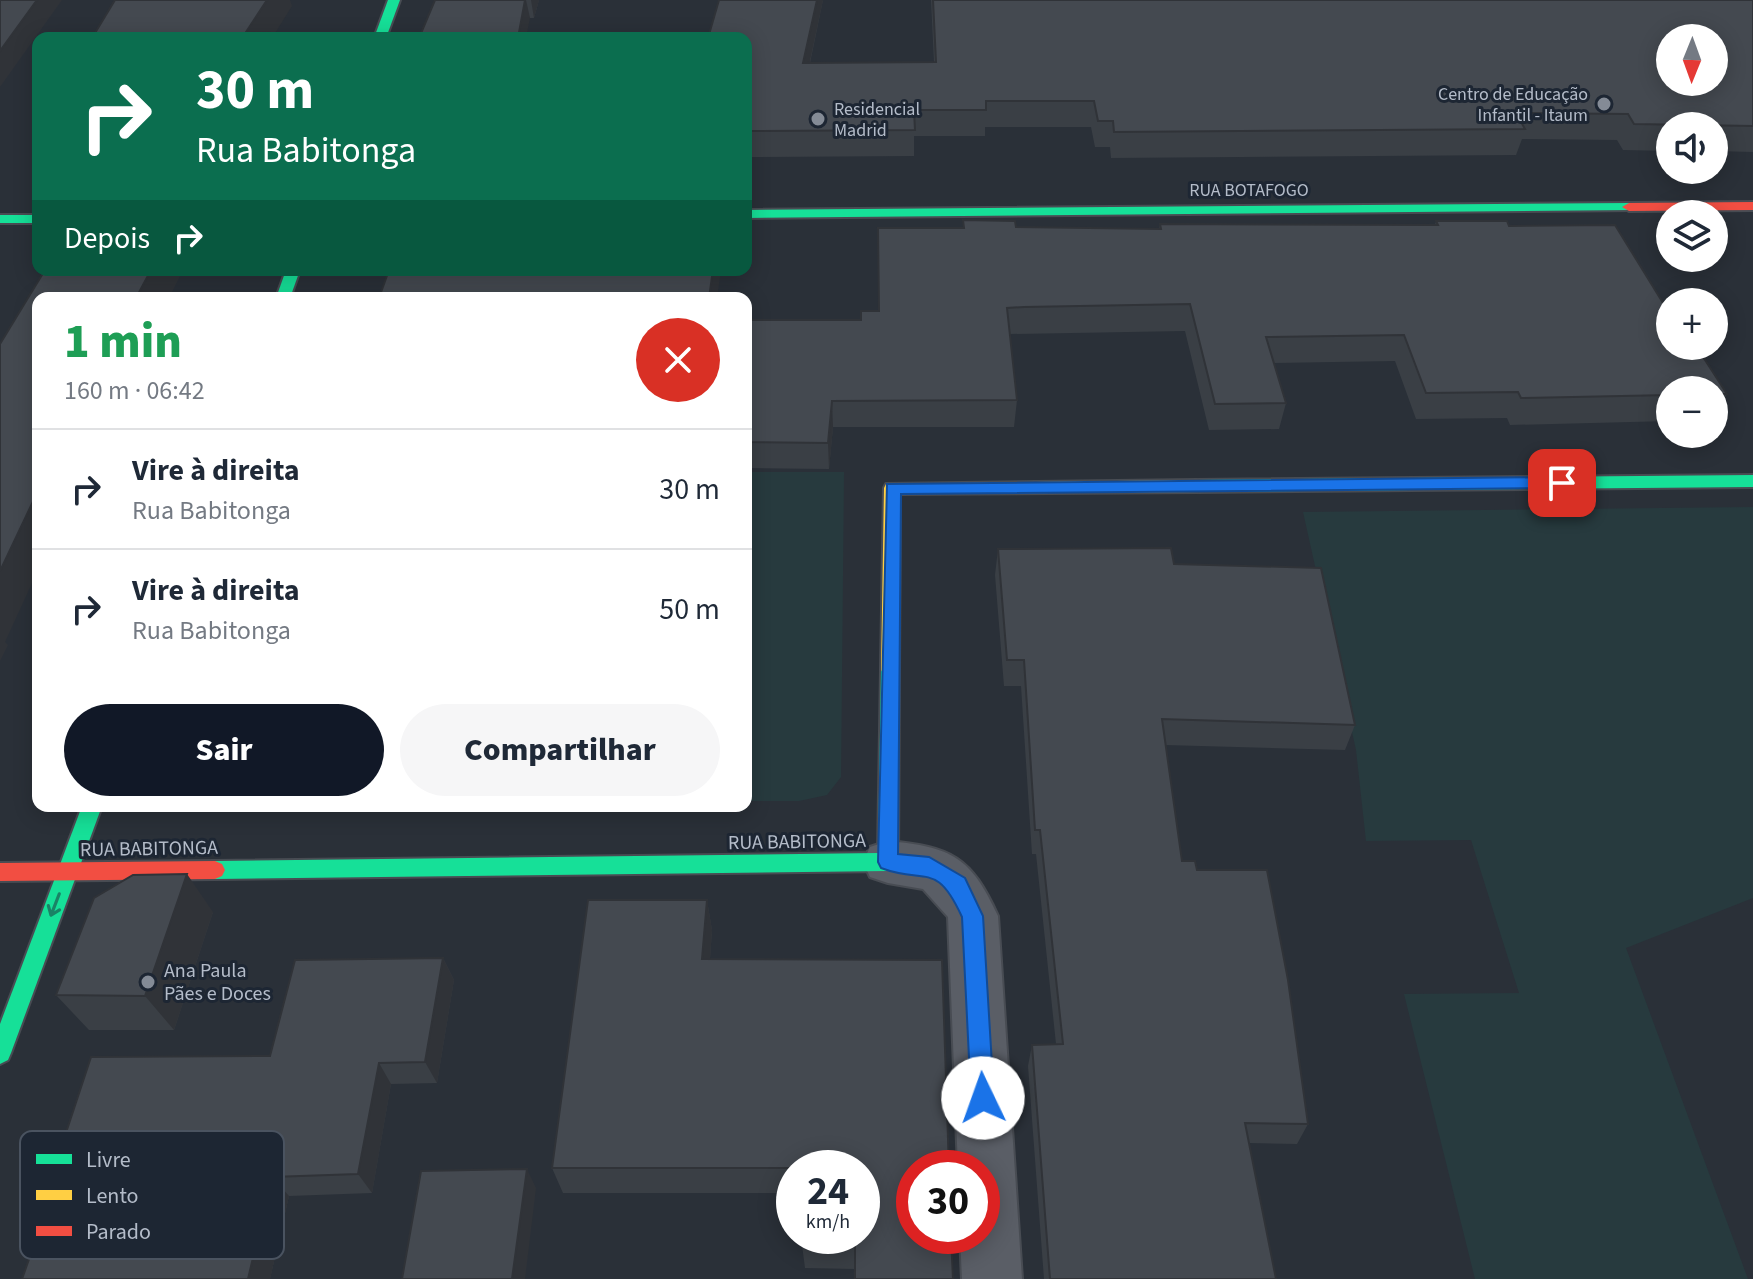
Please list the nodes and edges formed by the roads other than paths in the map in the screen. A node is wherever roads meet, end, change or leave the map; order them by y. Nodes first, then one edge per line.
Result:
1 (394, 0) edge
2 (382, 32) edge
3 (1753, 206) edge
4 (752, 214) edge
5 (0, 219) edge
6 (32, 219) edge
7 (1753, 481) edge
8 (90, 812) edge
9 (888, 862) junction
10 (68, 871) junction
11 (0, 872) edge
12 (0, 1053) edge
13 (992, 1279) edge

1 - 2 street
3 - 4 street, RUA BOTAFOGO
5 - 6 street
7 - 9 street, RUA BABITONGA
8 - 10 street
9 - 10 street, RUA BABITONGA
9 - 13 street
10 - 11 street, RUA BABITONGA
10 -> 12 street

